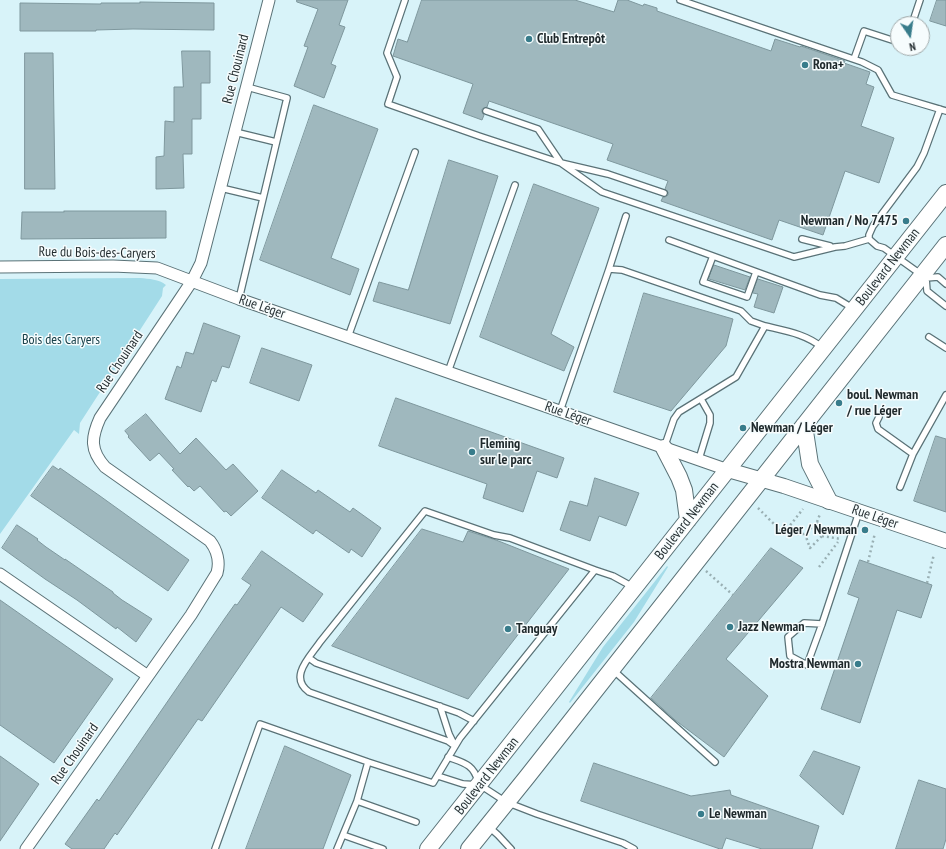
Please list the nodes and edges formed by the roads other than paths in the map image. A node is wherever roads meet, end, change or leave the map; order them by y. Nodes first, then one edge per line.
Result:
1 (269, 0) edge
2 (405, 0) edge
3 (680, 0) edge
4 (920, 0) edge
5 (915, 16) edge
6 (890, 39) edge
7 (854, 59) junction
8 (247, 87) junction
9 (943, 110) edge
10 (486, 111) dead end
11 (235, 132) junction
12 (276, 142) junction
13 (415, 152) dead end
14 (561, 162) junction
15 (515, 185) dead end
16 (221, 188) junction
17 (664, 193) dead end
18 (946, 193) edge
19 (262, 198) junction
20 (626, 216) dead end
21 (802, 239) dead end
22 (869, 239) junction
23 (669, 240) dead end
24 (946, 245) edge
25 (835, 247) junction
26 (712, 256) junction
27 (896, 256) junction
28 (0, 268) edge
29 (609, 269) junction
30 (756, 272) junction
31 (924, 277) junction
32 (192, 281) junction
33 (946, 284) edge
34 (239, 299) junction
35 (946, 306) edge
36 (854, 309) junction
37 (765, 326) junction
38 (348, 337) junction
39 (929, 337) dead end
40 (823, 348) junction
41 (946, 348) edge
42 (448, 372) junction
43 (946, 395) edge
44 (701, 399) junction
45 (560, 411) junction
46 (879, 417) dead end
47 (804, 425) junction
48 (664, 448) junction
49 (913, 454) junction
50 (699, 460) junction
51 (728, 470) junction
52 (762, 479) junction
53 (900, 487) dead end
54 (824, 508) junction
55 (859, 512) junction
56 (688, 520) junction
57 (946, 541) edge
58 (595, 570) junction
59 (0, 574) edge
60 (635, 588) junction
61 (822, 624) junction
62 (309, 658) junction
63 (612, 669) junction
64 (148, 676) junction
65 (440, 706) junction
66 (474, 721) junction
67 (455, 746) junction
68 (448, 757) junction
69 (368, 762) junction
70 (715, 762) dead end
71 (438, 776) junction
72 (480, 785) junction
73 (356, 801) junction
74 (506, 802) junction
75 (416, 822) dead end
76 (487, 826) junction
77 (343, 835) junction
78 (26, 849) edge
79 (215, 849) edge
80 (337, 849) edge
81 (383, 849) edge
82 (428, 849) edge
83 (469, 849) edge
84 (511, 849) edge
85 (634, 849) edge

1 - 8 street, Rue Chouinard
2 - 14 lane
3 - 7 lane
4 - 5 lane
6 - 7 lane
7 - 9 lane
8 - 11 street, Rue Chouinard
8 - 12 lane
9 - 22 lane
10 - 14 lane
11 - 12 lane
11 - 16 street, Rue Chouinard
12 - 19 lane
13 - 38 lane
14 - 17 lane
14 - 25 lane
15 - 42 lane
16 - 19 lane
16 - 32 street, Rue Chouinard
18 - 27 main road, Boulevard Newman
19 - 34 lane
20 - 29 lane
21 - 25 lane
22 - 25 lane
22 - 27 lane
23 - 26 lane
24 - 31 main road
26 - 30 lane
26 - 30 lane
27 - 31 lane
27 - 36 main road, Boulevard Newman
28 - 32 street, Rue du Bois-des-Caryers
29 - 37 lane
29 - 45 lane
30 - 36 lane
31 - 33 lane
31 - 35 lane
31 - 47 main road
32 - 34 street, Rue Léger
32 - 64 street, Rue Chouinard
34 - 38 street, Rue Léger
36 - 40 main road, Boulevard Newman
37 - 40 lane
37 - 44 lane
38 - 42 street, Rue Léger
39 - 41 lane
40 - 51 main road, Boulevard Newman
42 - 45 street, Rue Léger
43 - 49 lane
44 - 48 lane
44 - 50 lane
45 - 48 street, Rue Léger
46 - 49 lane
47 - 52 main road
47 - 54 main road
48 - 50 street, Rue Léger
48 - 56 main road
49 - 53 lane
50 - 51 street, Rue Léger
51 - 52 street, Rue Léger
51 - 56 main road, Boulevard Newman
52 - 54 street, Rue Léger
52 - 63 main road
54 - 55 street, Rue Léger
55 - 57 street, Rue Léger
55 - 61 lane
56 - 60 main road, Boulevard Newman
58 - 60 lane
58 - 62 lane
58 - 66 lane
59 - 64 street
60 - 72 main road, Boulevard Newman
61 - 61 lane
62 - 65 lane
62 - 67 lane
63 - 70 lane
63 - 74 main road
64 - 78 street, Rue Chouinard
65 - 66 lane
65 - 67 lane
66 - 67 lane
67 - 68 lane
68 - 71 lane
68 - 72 lane
69 - 71 lane
69 - 73 lane
69 - 79 lane
71 - 72 lane
72 - 74 lane
72 - 82 main road, Boulevard Newman
73 - 75 lane
73 - 77 lane
74 - 76 main road
74 - 85 lane
76 - 83 main road
76 - 84 lane
77 - 80 lane
77 - 81 lane

